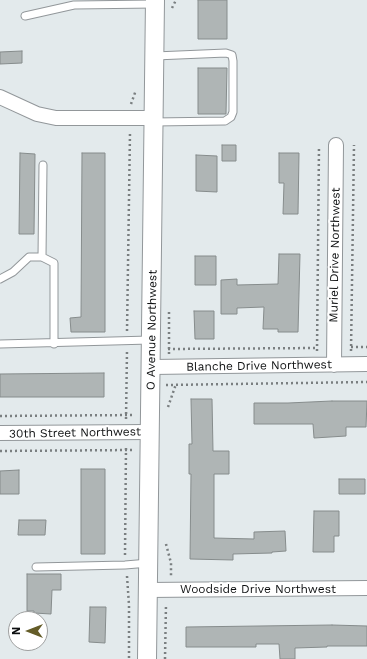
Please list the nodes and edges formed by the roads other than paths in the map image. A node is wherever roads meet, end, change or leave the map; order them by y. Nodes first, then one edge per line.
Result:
1 (155, 2) edge
2 (25, 16) dead end
3 (155, 56) junction
4 (0, 97) edge
5 (154, 120) junction
6 (336, 145) dead end
7 (43, 165) dead end
8 (42, 257) junction
9 (0, 279) edge
10 (0, 344) edge
11 (54, 344) junction
12 (152, 352) junction
13 (367, 364) edge
14 (334, 365) junction
15 (156, 420) junction
16 (0, 433) edge
17 (149, 563) junction
18 (36, 567) dead end
19 (367, 588) edge
20 (148, 590) junction
21 (147, 659) edge

1 - 2 lane
1 - 3 street, O Avenue Northwest
3 - 5 street, O Avenue Northwest
3 - 5 lane
4 - 5 street
5 - 12 street, O Avenue Northwest
6 - 14 street, Muriel Drive Northwest
7 - 8 lane
8 - 9 lane
8 - 11 lane
10 - 11 lane
11 - 12 lane
12 - 14 street, Blanche Drive Northwest
12 - 15 street, O Avenue Northwest
13 - 14 street, Blanche Drive Northwest
15 - 16 street, 30th Street Northwest
15 - 17 street, O Avenue Northwest
17 - 18 lane
17 - 20 street, O Avenue Northwest
19 - 20 street, Woodside Drive Northwest
20 - 21 street, O Avenue Northwest

